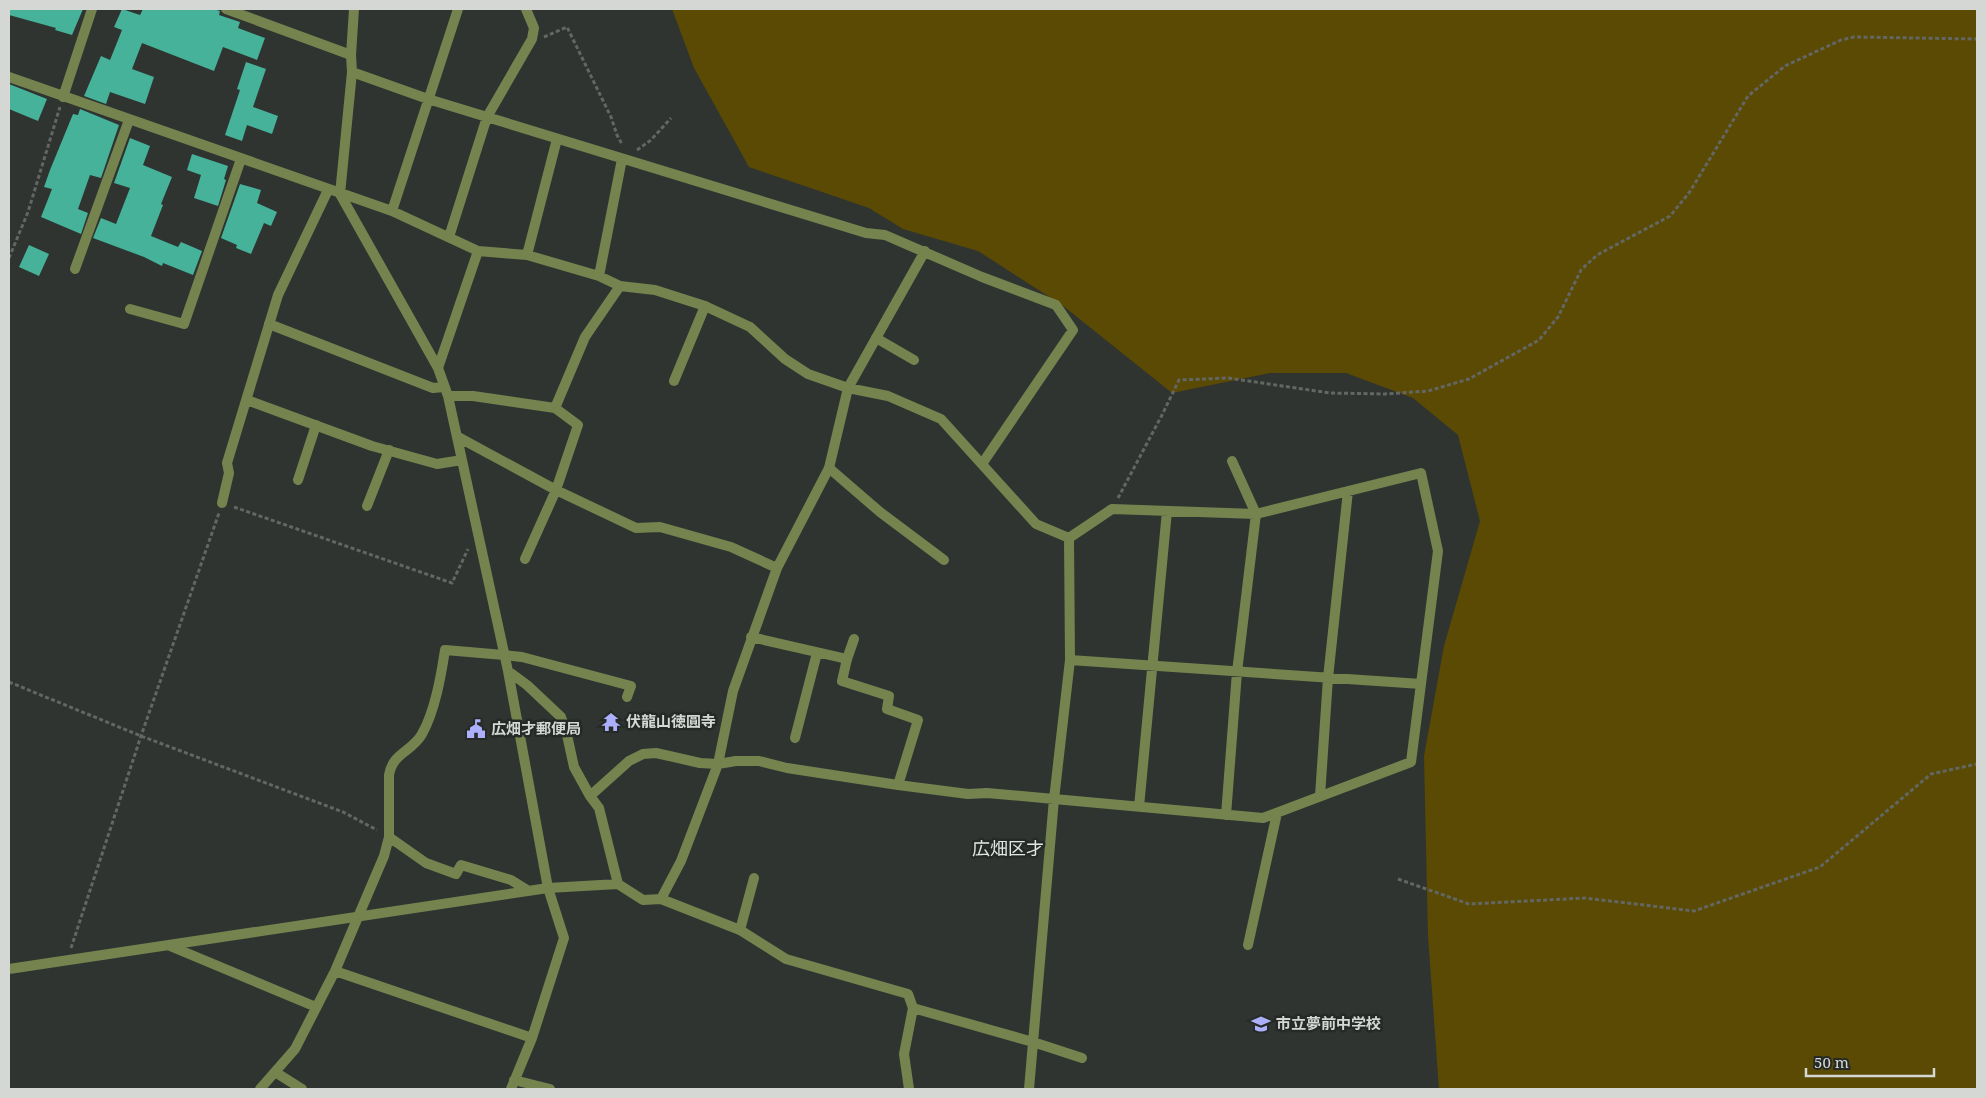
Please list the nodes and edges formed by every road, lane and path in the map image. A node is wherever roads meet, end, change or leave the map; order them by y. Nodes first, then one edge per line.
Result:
1 (92, 9) edge
2 (226, 9) edge
3 (354, 9) edge
4 (458, 9) edge
5 (526, 9) edge
6 (532, 39) junction
7 (1977, 39) edge
8 (351, 55) junction
9 (352, 72) junction
10 (9, 77) edge
11 (63, 97) junction
12 (428, 99) junction
13 (487, 117) junction
14 (671, 118) dead end
15 (129, 120) junction
16 (557, 139) junction
17 (623, 155) junction
18 (241, 159) junction
19 (328, 190) junction
20 (340, 194) junction
21 (392, 211) junction
22 (449, 237) junction
23 (478, 251) junction
24 (925, 251) junction
25 (527, 255) junction
26 (9, 258) edge
27 (76, 269) dead end
28 (599, 276) junction
29 (620, 286) junction
30 (705, 306) junction
31 (130, 309) dead end
32 (269, 324) junction
33 (876, 338) junction
34 (914, 360) dead end
35 (438, 368) junction
36 (674, 381) dead end
37 (848, 388) junction
38 (446, 392) junction
39 (247, 400) junction
40 (555, 408) junction
41 (316, 425) junction
42 (458, 437) junction
43 (389, 450) junction
44 (462, 460) junction
45 (1232, 461) dead end
46 (982, 464) junction
47 (829, 468) junction
48 (298, 480) dead end
49 (556, 490) junction
50 (1348, 491) junction
51 (222, 503) junction
52 (367, 506) dead end
53 (1112, 509) junction
54 (1167, 511) junction
55 (1256, 514) junction
56 (1070, 538) junction
57 (467, 551) dead end
58 (525, 559) dead end
59 (944, 560) dead end
60 (777, 568) junction
61 (751, 638) junction
62 (854, 639) dead end
63 (817, 653) junction
64 (504, 655) junction
65 (847, 659) junction
66 (1070, 660) junction
67 (1152, 666) junction
68 (508, 671) junction
69 (1237, 672) junction
70 (1328, 678) junction
71 (9, 682) edge
72 (1421, 684) junction
73 (627, 697) dead end
74 (141, 736) junction
75 (795, 738) dead end
76 (718, 764) junction
77 (1977, 764) edge
78 (898, 786) junction
79 (590, 796) junction
80 (1320, 796) junction
81 (1054, 799) junction
82 (1139, 808) junction
83 (1277, 813) junction
84 (1226, 815) junction
85 (389, 837) junction
86 (754, 878) dead end
87 (1398, 879) dead end
88 (618, 884) junction
89 (548, 888) junction
90 (527, 890) junction
91 (661, 898) junction
92 (357, 918) junction
93 (740, 930) junction
94 (1248, 945) dead end
95 (170, 946) junction
96 (67, 960) junction
97 (9, 969) edge
98 (335, 972) junction
99 (316, 1007) junction
100 (914, 1008) junction
101 (532, 1038) junction
102 (1033, 1042) junction
103 (1082, 1058) dead end
104 (275, 1072) junction
105 (513, 1085) edge
106 (260, 1089) edge
107 (302, 1089) edge
108 (550, 1089) edge
109 (909, 1089) edge
110 (1029, 1089) edge

1 - 11 street
2 - 8 street
3 - 8 street
4 - 12 street
5 - 6 street
6 - 13 street
6 - 17 path
7 - 53 path
8 - 9 street
9 - 12 street
9 - 20 street
10 - 11 street
11 - 15 street
11 - 26 path
12 - 13 street
12 - 21 street
13 - 16 street
13 - 22 street
14 - 17 path
15 - 18 street
15 - 27 street
16 - 17 street
16 - 25 street
17 - 24 street
17 - 28 street
18 - 19 street
18 - 31 street
19 - 20 street
19 - 32 street
20 - 21 street
20 - 35 street
21 - 22 street
22 - 23 street
23 - 25 street
23 - 35 street
24 - 33 street
24 - 46 street
25 - 28 street
28 - 29 street
29 - 30 street
29 - 40 street
30 - 36 street
30 - 37 street
32 - 38 street
32 - 39 street
33 - 34 street
33 - 37 street
35 - 38 street
37 - 46 street
37 - 47 street
38 - 40 street
38 - 42 street
39 - 41 street
39 - 51 street
40 - 49 street
41 - 43 street
41 - 48 street
42 - 44 street
42 - 49 street
43 - 44 street
43 - 52 street
44 - 64 street
45 - 55 street
46 - 56 street
47 - 59 street
47 - 60 street
49 - 58 street
49 - 60 street
50 - 55 street
50 - 70 street
50 - 72 street
51 - 57 path
51 - 74 path
53 - 54 street
53 - 56 street
54 - 55 street
54 - 67 street
55 - 69 street
56 - 66 street
60 - 61 street
61 - 63 street
61 - 76 street
62 - 65 street
63 - 65 street
63 - 75 street
64 - 68 street
64 - 73 street
64 - 85 street
65 - 78 street
66 - 67 street
66 - 81 street
67 - 69 street
67 - 82 street
68 - 79 street
68 - 89 street
69 - 70 street
69 - 84 street
70 - 72 street
70 - 80 street
71 - 74 path
72 - 80 street
74 - 85 path
74 - 96 path
76 - 78 street
76 - 79 street
76 - 91 street
77 - 87 path
78 - 81 street
79 - 88 street
80 - 83 street
81 - 82 street
81 - 102 street
82 - 84 street
83 - 84 street
83 - 94 street
85 - 90 street
85 - 92 street
86 - 93 street
88 - 89 street
88 - 91 street
89 - 90 street
89 - 101 street
90 - 92 street
91 - 93 street
92 - 95 street
92 - 98 street
93 - 100 street
95 - 96 street
95 - 99 street
96 - 97 street
98 - 99 street
98 - 101 street
99 - 104 street
100 - 102 street
100 - 109 street
101 - 105 street
102 - 103 street
102 - 110 street
104 - 106 street
104 - 107 street
105 - 108 street

